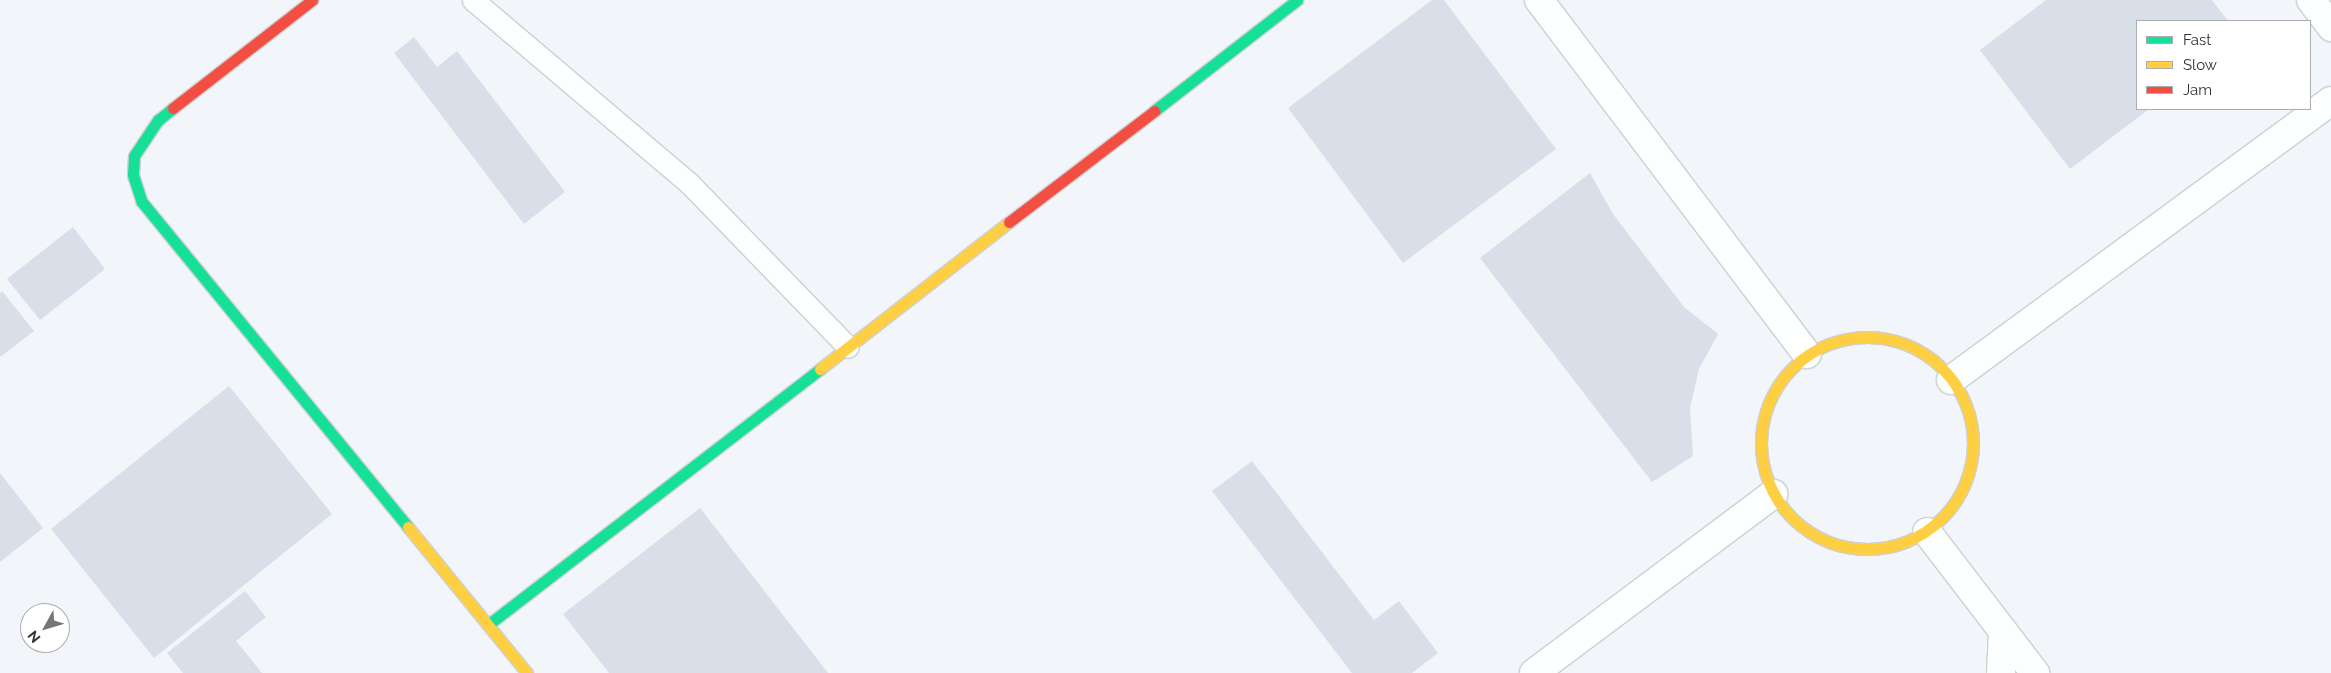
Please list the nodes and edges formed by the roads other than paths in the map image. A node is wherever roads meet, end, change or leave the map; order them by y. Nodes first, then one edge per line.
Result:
1 (312, 0) edge
2 (473, 0) edge
3 (1297, 0) edge
4 (1539, 0) edge
5 (2311, 0) edge
6 (2331, 27) edge
7 (2331, 101) edge
8 (848, 347) junction
9 (1807, 354) junction
10 (1951, 380) junction
11 (1774, 494) junction
12 (1927, 532) junction
13 (489, 624) junction
14 (2003, 631) junction
15 (527, 673) edge
16 (1534, 673) edge
17 (2001, 673) edge
18 (2035, 673) edge

1 - 13 street
2 - 8 lane
3 - 8 street
4 - 9 street
5 - 6 street
7 - 10 street
8 - 13 street
9 - 10 street
9 - 11 street
10 - 12 street
11 - 12 street
11 - 16 street
12 - 14 street
13 - 15 street
14 - 17 street
14 - 18 street

